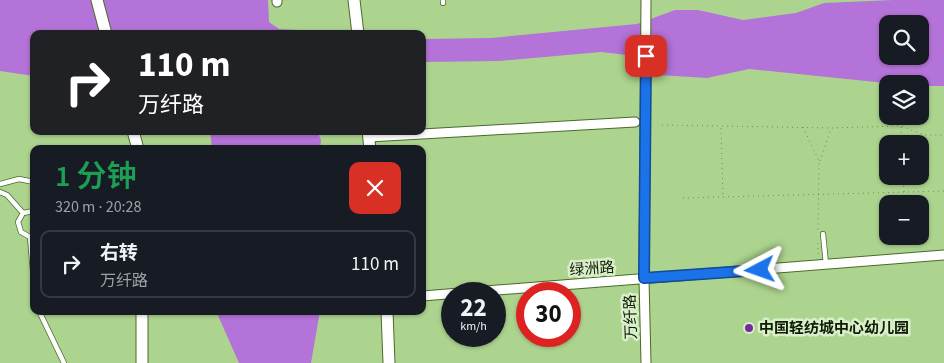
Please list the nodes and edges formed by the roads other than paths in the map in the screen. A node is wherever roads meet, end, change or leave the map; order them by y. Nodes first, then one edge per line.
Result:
1 (97, 0) edge
2 (354, 0) edge
3 (646, 0) edge
4 (105, 30) edge
5 (358, 30) edge
6 (635, 122) dead end
7 (369, 139) edge
8 (30, 181) edge
9 (0, 184) edge
10 (0, 192) edge
11 (30, 211) edge
12 (23, 213) junction
13 (824, 234) dead end
14 (30, 235) edge
15 (944, 255) edge
16 (822, 265) junction
17 (644, 278) junction
18 (426, 296) edge
19 (40, 315) edge
20 (142, 315) edge
21 (387, 315) edge
22 (64, 363) edge
23 (142, 363) edge
24 (389, 363) edge
25 (646, 363) edge

1 - 4 street
2 - 5 street
3 - 17 street, 万纤路
6 - 7 street
8 - 9 lane
10 - 12 lane
11 - 12 lane
12 - 14 lane
13 - 16 lane
15 - 16 street, 绿洲路
16 - 17 street, 绿洲路
17 - 18 street, 绿洲路
17 - 25 street, 万纤路
19 - 22 lane
20 - 23 street
21 - 24 street

